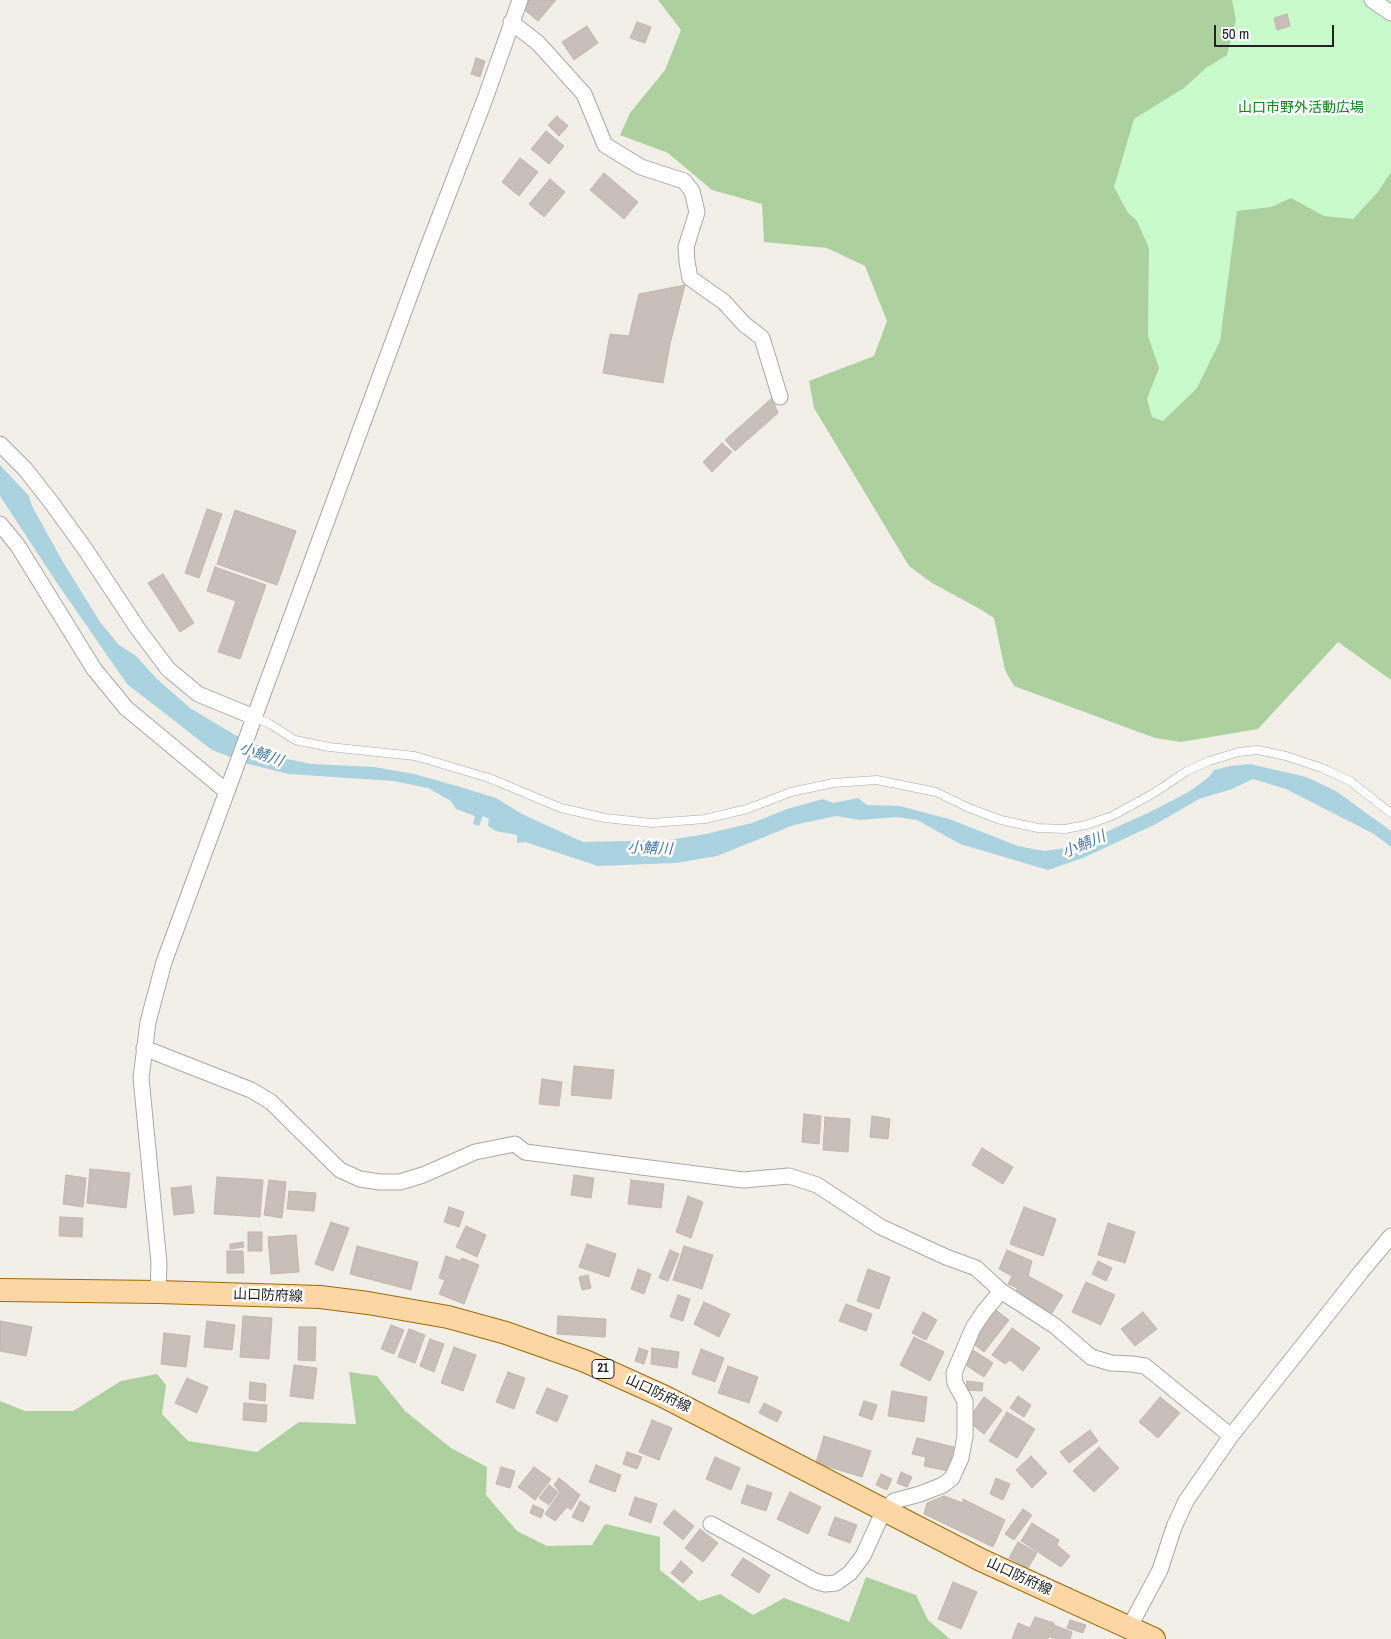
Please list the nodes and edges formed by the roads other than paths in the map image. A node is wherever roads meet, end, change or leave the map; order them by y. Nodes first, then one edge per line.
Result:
1 (520, 0) edge
2 (1372, 0) edge
3 (1391, 13) edge
4 (511, 22) junction
5 (780, 397) dead end
6 (0, 444) edge
7 (0, 524) edge
8 (253, 722) junction
9 (229, 785) junction
10 (1391, 813) edge
11 (144, 1048) junction
12 (1391, 1236) edge
13 (0, 1290) edge
14 (1001, 1291) junction
15 (158, 1292) junction
16 (1231, 1436) junction
17 (884, 1510) junction
18 (711, 1524) dead end
19 (1129, 1628) junction
20 (1154, 1639) edge

1 - 4 street
2 - 3 street
4 - 5 street
4 - 8 street
6 - 8 street
7 - 9 street
8 - 9 street
8 - 10 lane
9 - 11 street
11 - 14 street
11 - 15 street
12 - 16 street
13 - 15 main road, 山口防府線 / 21
14 - 16 street
14 - 17 street
15 - 17 main road, 山口防府線 / 21
16 - 19 street
17 - 18 street
17 - 19 main road, 山口防府線 / 21
19 - 20 main road, 山口防府線 / 21

